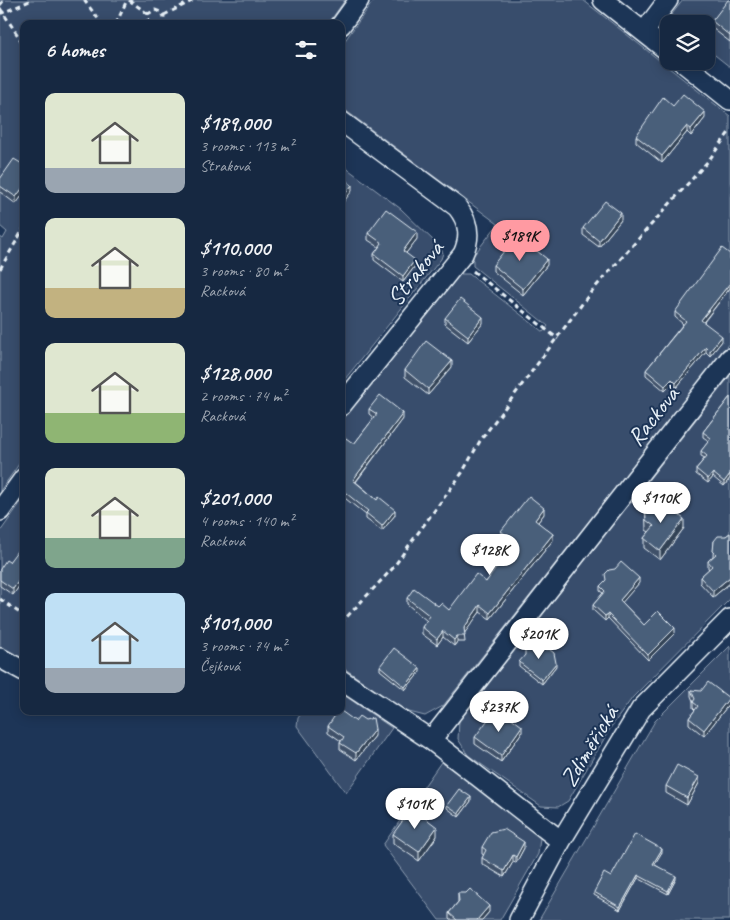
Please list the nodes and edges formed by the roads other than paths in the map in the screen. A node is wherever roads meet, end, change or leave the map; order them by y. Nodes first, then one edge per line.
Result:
1 (358, 0) edge
2 (603, 0) edge
3 (668, 0) edge
4 (344, 20) edge
5 (644, 32) junction
6 (660, 45) edge
7 (692, 70) edge
8 (730, 100) edge
9 (345, 124) edge
10 (730, 358) edge
11 (345, 401) edge
12 (20, 484) edge
13 (0, 511) edge
14 (730, 619) edge
15 (0, 658) edge
16 (20, 669) edge
17 (345, 683) edge
18 (430, 740) junction
19 (561, 841) junction
20 (519, 920) edge

1 - 4 street
2 - 5 street
3 - 5 street
5 - 6 street
7 - 8 street
9 - 11 street, Straková
10 - 18 street, Racková
12 - 13 street
14 - 19 street, Zdiměřická
15 - 16 street
17 - 18 street
18 - 19 street
19 - 20 street, Zdiměřická

